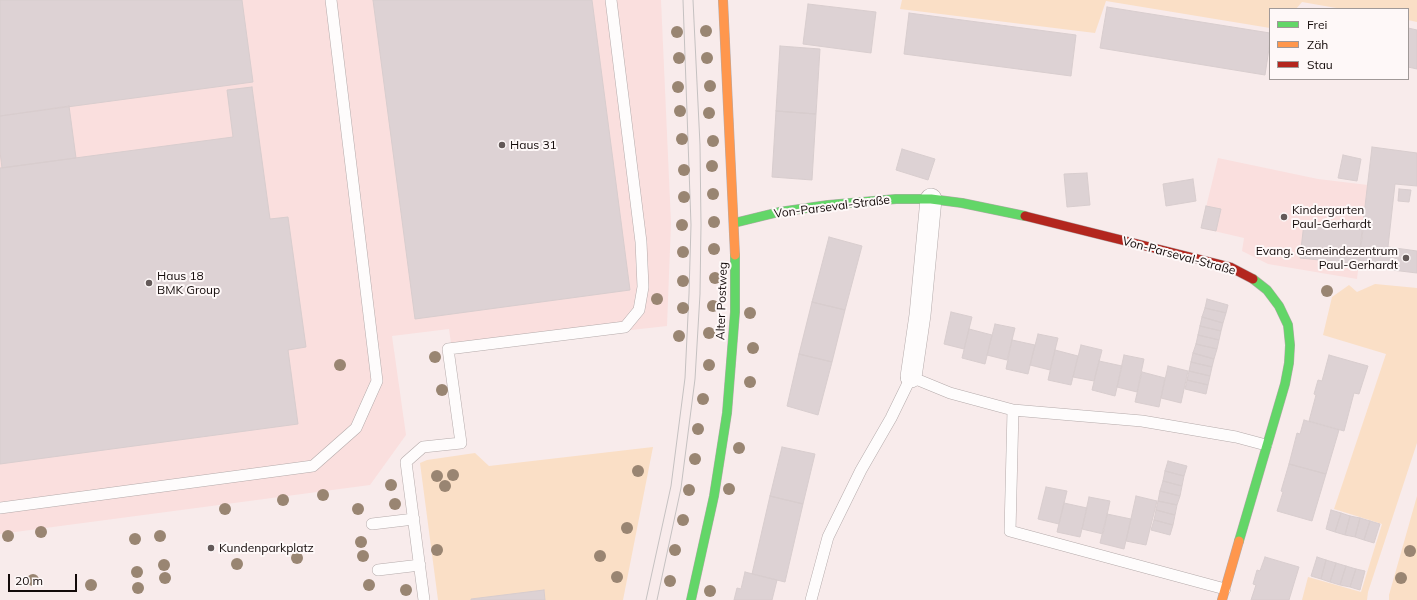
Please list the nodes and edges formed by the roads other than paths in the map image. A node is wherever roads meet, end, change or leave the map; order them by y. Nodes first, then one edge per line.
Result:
1 (331, 0) edge
2 (611, 0) edge
3 (722, 0) edge
4 (931, 200) junction
5 (734, 223) junction
6 (911, 378) junction
7 (1013, 410) junction
8 (1266, 446) junction
9 (0, 508) edge
10 (414, 519) junction
11 (372, 524) dead end
12 (420, 565) junction
13 (378, 570) dead end
14 (1223, 595) edge
15 (424, 600) edge
16 (691, 600) edge
17 (811, 600) edge

1 - 9 lane
2 - 10 lane
3 - 5 street, Alter Postweg
4 - 5 street, Von-Parseval-Straße
4 - 6 street
4 - 8 street, Von-Parseval-Straße
5 - 16 street, Alter Postweg
6 - 7 lane
6 - 17 lane
7 - 8 lane
7 - 14 lane
8 - 14 street, Von-Parseval-Straße
10 - 11 lane
10 - 12 lane
12 - 13 lane
12 - 15 lane

